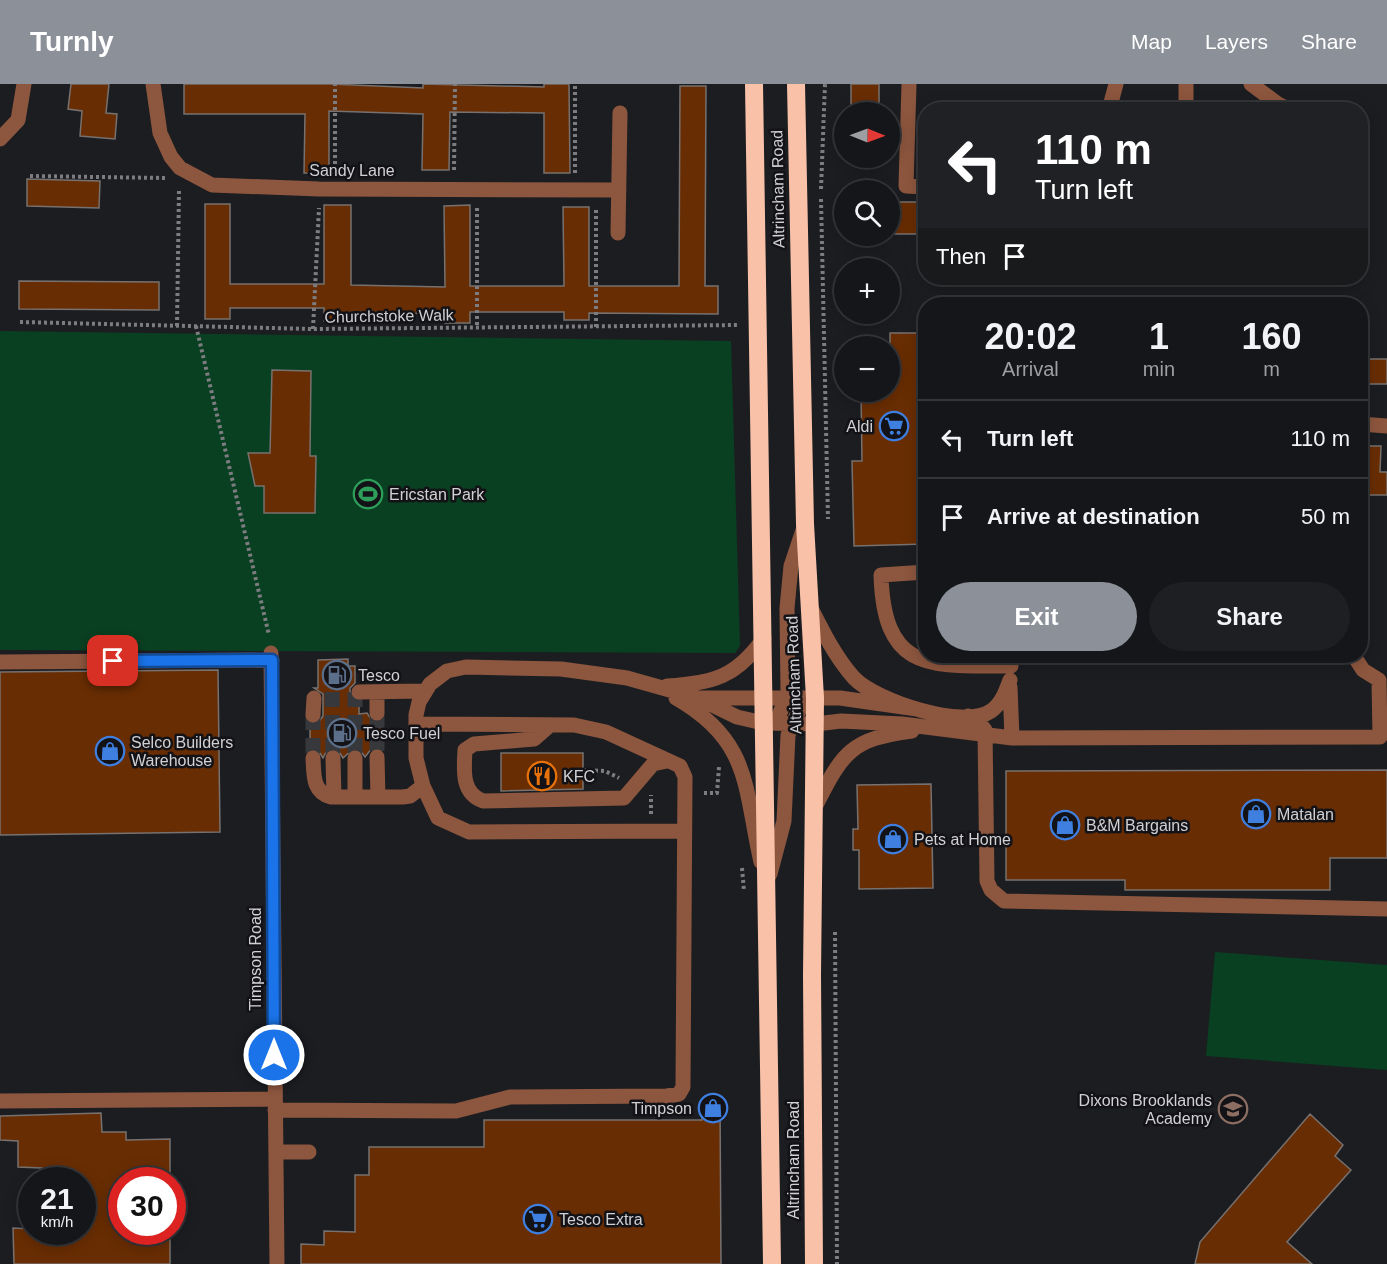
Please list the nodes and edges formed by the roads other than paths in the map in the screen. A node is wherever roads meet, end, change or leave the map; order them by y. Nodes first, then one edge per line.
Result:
1 (24, 84) edge
2 (153, 84) edge
3 (754, 84) edge
4 (796, 84) edge
5 (909, 84) edge
6 (1116, 84) edge
7 (1186, 84) edge
8 (1251, 84) edge
9 (1111, 102) edge
10 (1186, 102) edge
11 (1275, 102) edge
12 (620, 113) dead end
13 (0, 139) edge
14 (918, 187) edge
15 (619, 190) junction
16 (618, 233) dead end
17 (1368, 425) edge
18 (1387, 426) edge
19 (805, 524) junction
20 (918, 573) edge
21 (811, 608) junction
22 (764, 638) junction
23 (918, 658) edge
24 (0, 662) edge
25 (936, 663) edge
26 (1358, 663) edge
27 (1010, 667) edge
28 (655, 686) junction
29 (424, 691) junction
30 (358, 692) dead end
31 (377, 692) junction
32 (314, 698) dead end
33 (698, 698) junction
34 (763, 699) junction
35 (786, 699) junction
36 (810, 699) junction
37 (917, 709) junction
38 (377, 713) tunnel mouth
39 (313, 715) tunnel mouth
40 (968, 716) junction
41 (770, 723) junction
42 (793, 723) junction
43 (416, 724) junction
44 (816, 724) junction
45 (550, 725) junction
46 (939, 728) junction
47 (985, 735) junction
48 (1012, 738) junction
49 (377, 757) tunnel mouth
50 (313, 758) tunnel mouth
51 (333, 758) tunnel mouth
52 (355, 758) tunnel mouth
53 (667, 761) junction
54 (423, 786) junction
55 (334, 797) junction
56 (356, 797) junction
57 (378, 797) junction
58 (816, 805) junction
59 (683, 831) junction
60 (766, 886) junction
61 (1387, 909) edge
62 (0, 1101) edge
63 (274, 1104) junction
64 (277, 1152) junction
65 (309, 1152) dead end
66 (277, 1264) edge
67 (771, 1264) edge
68 (814, 1264) edge

1 - 13 street
2 - 15 street, Sandy Lane
3 - 22 highway, Altrincham Road
4 - 19 highway, Altrincham Road
5 - 14 street
6 - 9 street
7 - 10 street
8 - 11 street
12 - 15 street
15 - 16 street
17 - 18 street
19 - 21 highway, Altrincham Road
19 - 35 street
20 - 23 street
21 - 36 highway, Altrincham Road
21 - 37 street
22 - 28 street
22 - 34 highway, Altrincham Road
24 - 63 street, Timpson Road
25 - 27 street
26 - 48 street
27 - 40 street
27 - 48 street
28 - 29 street
28 - 33 street
28 - 60 street
29 - 31 street
29 - 43 street
30 - 31 street
31 - 38 street
32 - 39 street
33 - 34 street
33 - 41 street
34 - 35 street
34 - 41 highway, Altrincham Road
35 - 36 street
35 - 41 street
36 - 37 street
36 - 42 street
36 - 44 highway, Altrincham Road
37 - 40 street
40 - 47 street
41 - 42 street
41 - 60 highway, Altrincham Road
42 - 44 street
42 - 60 street
43 - 45 street
43 - 54 street
44 - 46 street
44 - 58 highway, Altrincham Road
45 - 53 street
45 - 53 street
46 - 47 street
46 - 58 street
47 - 48 street
47 - 61 street
49 - 57 street
50 - 55 street
51 - 55 street
52 - 56 street
53 - 59 street
54 - 57 street
54 - 59 street
55 - 56 street
56 - 57 street
58 - 68 highway, Altrincham Road
59 - 63 street
60 - 67 highway, Altrincham Road
62 - 63 street
63 - 64 street, Timpson Road
64 - 65 street
64 - 66 street, Timpson Road

